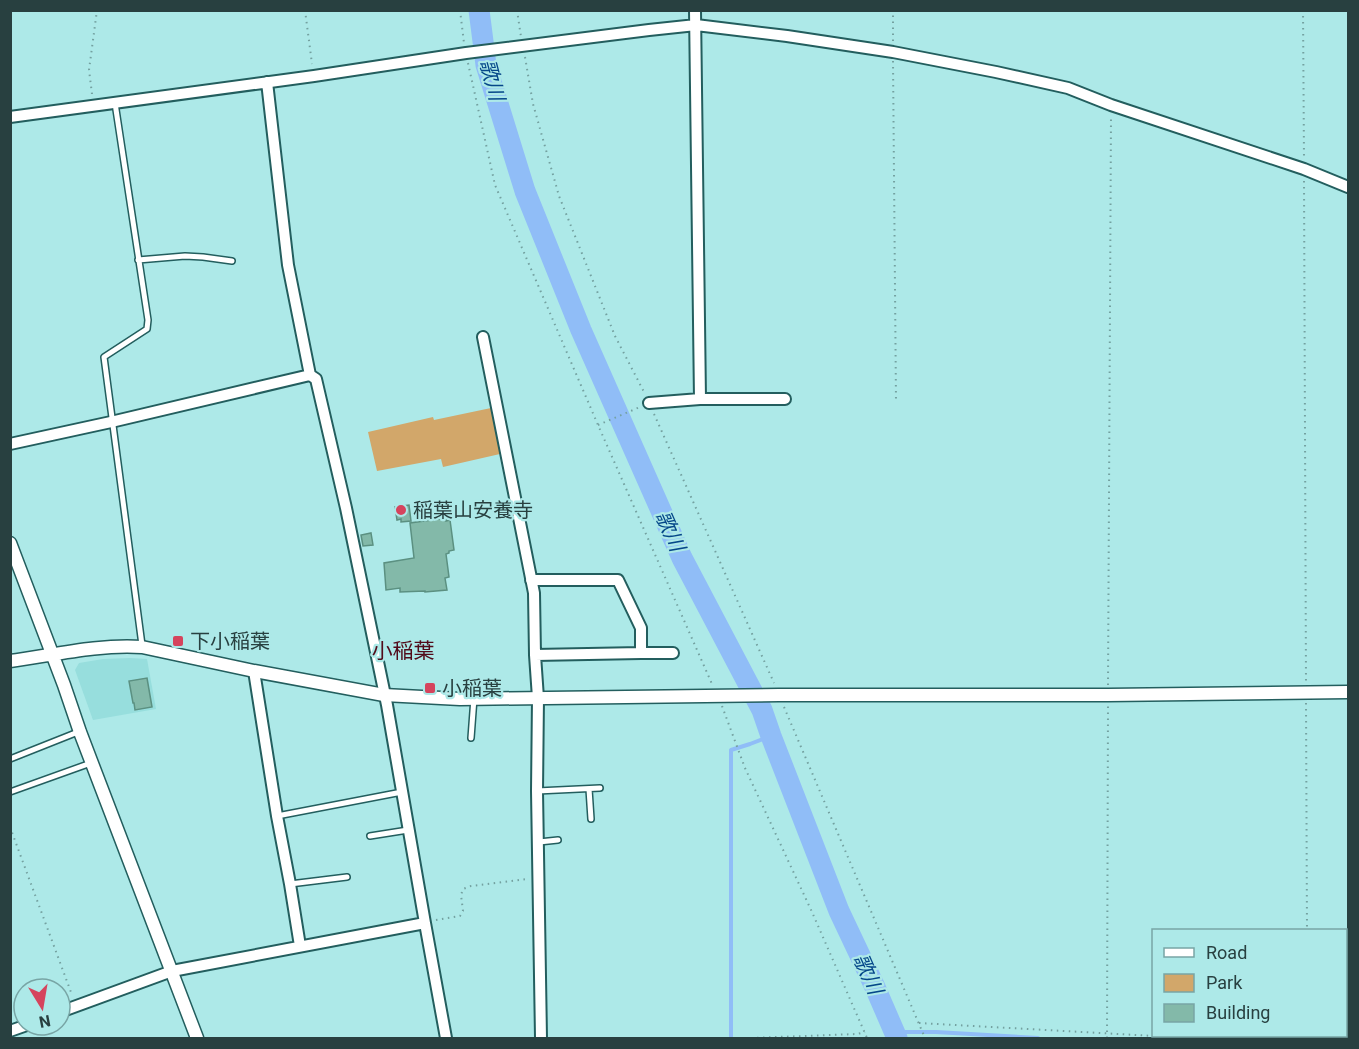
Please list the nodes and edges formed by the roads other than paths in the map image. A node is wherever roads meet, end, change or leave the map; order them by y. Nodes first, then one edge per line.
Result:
1 (695, 10) edge
2 (696, 26) junction
3 (267, 82) junction
4 (115, 103) junction
5 (10, 117) edge
6 (1348, 187) edge
7 (138, 260) junction
8 (232, 261) dead end
9 (483, 337) dead end
10 (310, 375) junction
11 (700, 399) junction
12 (785, 399) dead end
13 (650, 403) road end
14 (111, 422) junction
15 (10, 444) edge
16 (10, 543) edge
17 (531, 580) junction
18 (142, 647) junction
19 (641, 653) junction
20 (673, 653) dead end
21 (53, 655) junction
22 (535, 655) junction
23 (10, 661) edge
24 (254, 671) junction
25 (1348, 692) edge
26 (384, 695) junction
27 (474, 698) junction
28 (538, 698) junction
29 (80, 732) junction
30 (471, 738) dead end
31 (10, 759) edge
32 (93, 762) junction
33 (600, 788) dead end
34 (589, 789) junction
35 (537, 791) junction
36 (10, 792) edge
37 (402, 792) junction
38 (277, 816) junction
39 (591, 819) dead end
40 (408, 830) junction
41 (370, 836) dead end
42 (558, 840) dead end
43 (538, 842) junction
44 (347, 877) dead end
45 (290, 884) junction
46 (425, 922) junction
47 (300, 946) junction
48 (172, 971) junction
49 (72, 1008) edge
50 (197, 1038) edge
51 (446, 1038) edge
52 (541, 1038) edge

1 - 2 street
2 - 3 street
2 - 6 street
2 - 11 street
3 - 4 street
3 - 10 street
4 - 5 street
4 - 7 lane
7 - 8 lane
7 - 14 lane
9 - 17 street
10 - 14 street
10 - 26 street
11 - 12 street
11 - 13 street
14 - 15 street
14 - 18 lane
16 - 21 street
17 - 19 street
17 - 22 street
18 - 21 street
18 - 24 street
19 - 20 street
19 - 22 street
21 - 23 street
21 - 29 street
22 - 28 street
24 - 26 street
24 - 38 street
25 - 28 street
26 - 27 street
26 - 37 street
27 - 28 street
27 - 30 lane
28 - 35 street
29 - 31 lane
29 - 32 street
32 - 36 lane
32 - 48 street
33 - 34 lane
34 - 35 lane
34 - 39 lane
35 - 43 street
37 - 38 lane
37 - 40 street
38 - 45 street
40 - 41 lane
40 - 46 street
42 - 43 lane
43 - 52 street
44 - 45 lane
45 - 47 street
46 - 47 street
46 - 51 street
47 - 48 street
48 - 49 street
48 - 50 street

